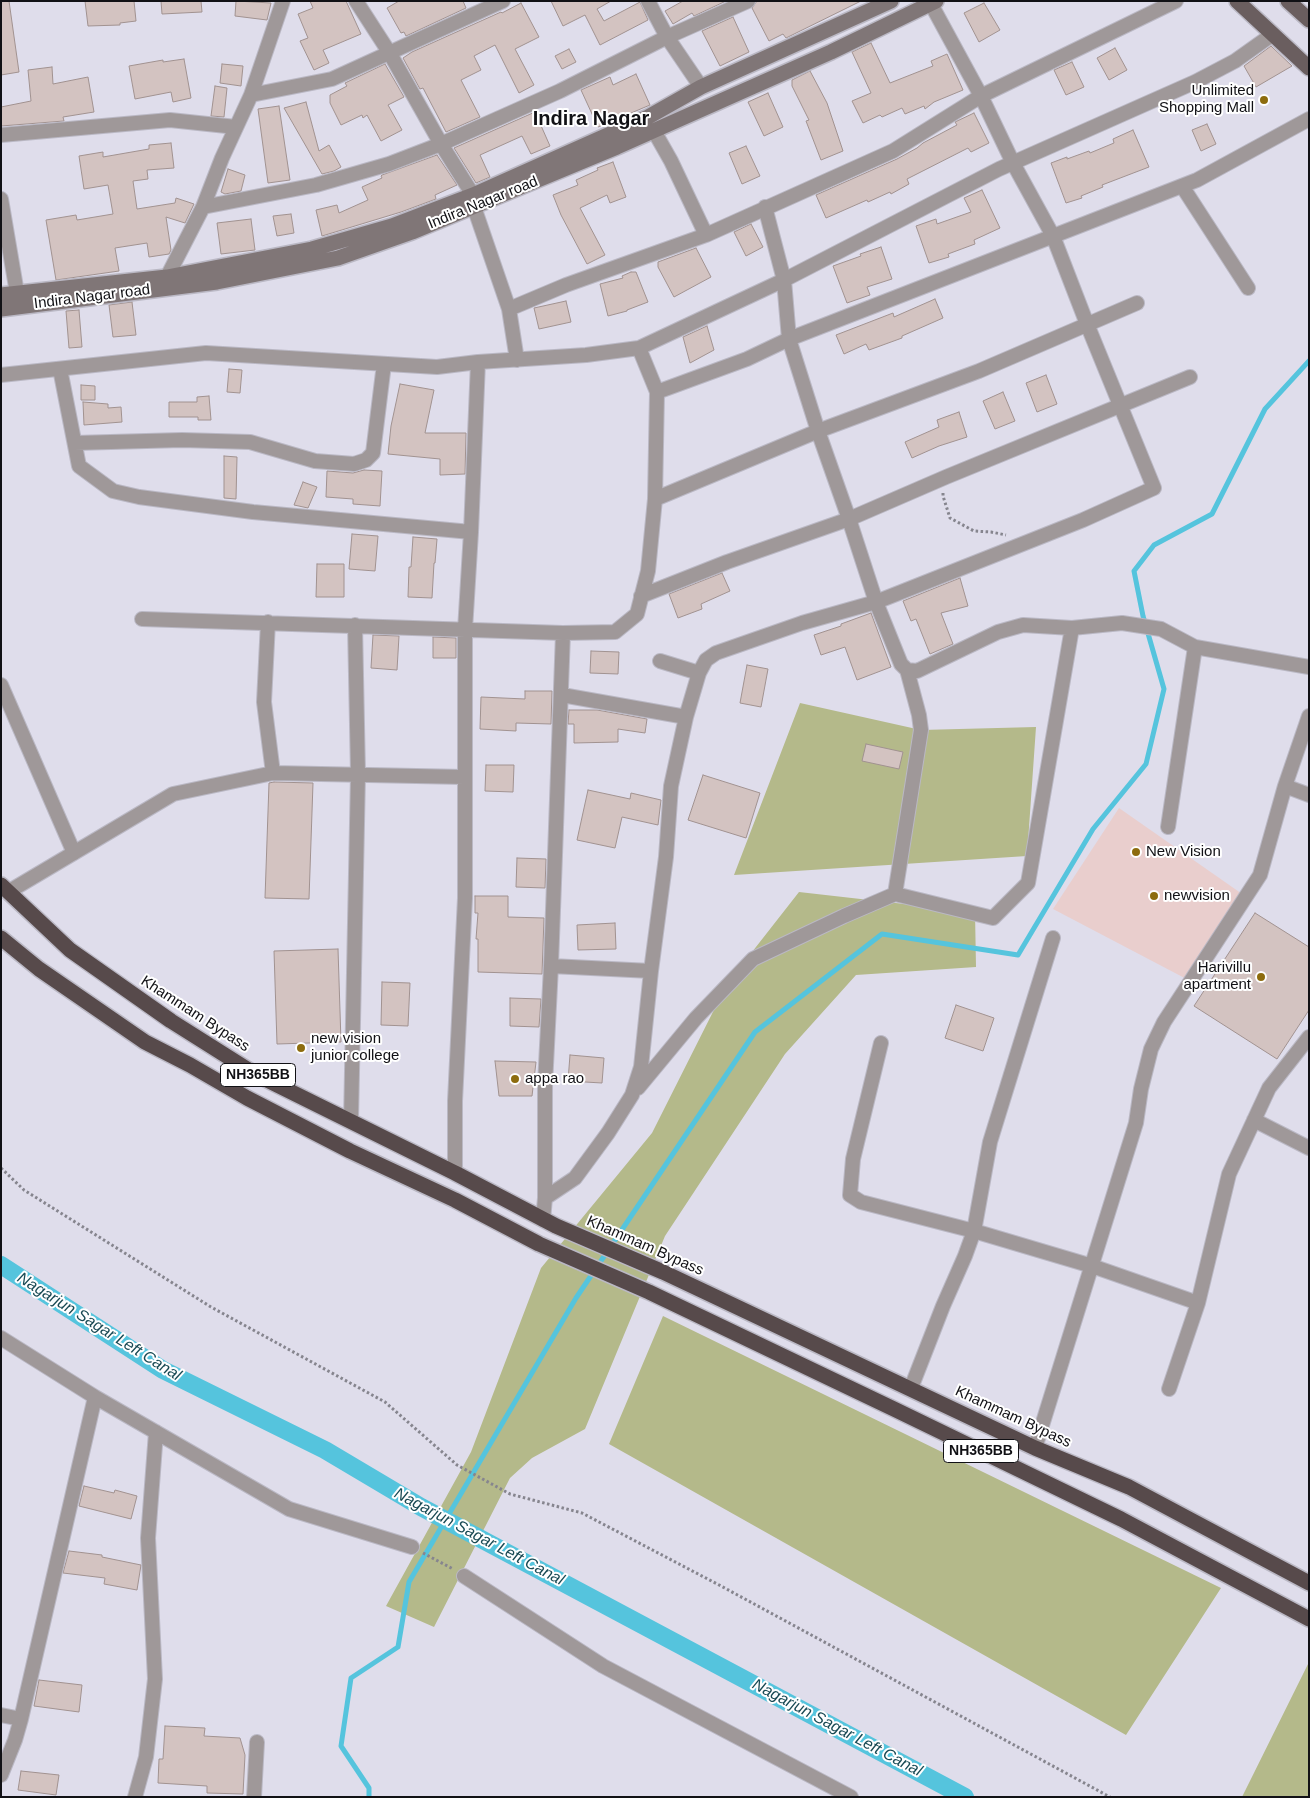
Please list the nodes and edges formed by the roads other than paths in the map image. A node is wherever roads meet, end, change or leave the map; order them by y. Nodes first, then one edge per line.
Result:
1 (283, 1) edge
2 (356, 1) edge
3 (503, 1) edge
4 (648, 1) edge
5 (748, 1) edge
6 (891, 1) edge
7 (1176, 1) edge
8 (1237, 1) edge
9 (933, 3) edge
10 (1273, 34) junction
11 (667, 37) junction
12 (389, 52) junction
13 (1309, 68) edge
14 (701, 87) junction
15 (251, 95) junction
16 (981, 96) junction
17 (1309, 119) edge
18 (236, 127) junction
19 (654, 131) junction
20 (1, 135) edge
21 (441, 144) junction
22 (1013, 163) junction
23 (1182, 186) junction
24 (1, 199) edge
25 (474, 201) junction
26 (203, 207) junction
27 (765, 208) junction
28 (706, 235) junction
29 (1053, 236) junction
30 (167, 277) junction
31 (784, 280) junction
32 (1248, 288) dead end
33 (9, 294) edge
34 (1137, 303) dead end
35 (1, 309) edge
36 (509, 309) junction
37 (1087, 324) junction
38 (789, 338) junction
39 (639, 348) junction
40 (517, 360) junction
41 (478, 362) junction
42 (384, 364) junction
43 (60, 369) junction
44 (1, 374) edge
45 (1190, 377) dead end
46 (657, 392) junction
47 (1120, 406) junction
48 (818, 431) junction
49 (75, 443) junction
50 (655, 499) junction
51 (849, 519) junction
52 (471, 532) junction
53 (641, 596) junction
54 (876, 602) junction
55 (142, 619) dead end
56 (268, 622) junction
57 (355, 625) junction
58 (1072, 628) junction
59 (465, 630) junction
60 (563, 633) junction
61 (1195, 647) junction
62 (660, 661) dead end
63 (1309, 667) edge
64 (907, 670) junction
65 (699, 673) junction
66 (1, 685) edge
67 (562, 695) junction
68 (1309, 716) edge
69 (686, 717) junction
70 (273, 773) junction
71 (358, 774) junction
72 (464, 777) junction
73 (1285, 786) junction
74 (1309, 795) edge
75 (1168, 827) dead end
76 (74, 852) junction
77 (5, 888) edge
78 (895, 894) junction
79 (1, 938) edge
80 (1053, 938) dead end
81 (551, 966) junction
82 (651, 971) junction
83 (1309, 1037) edge
84 (882, 1043) dead end
85 (632, 1095) junction
86 (1254, 1120) junction
87 (351, 1121) junction
88 (1309, 1148) edge
89 (455, 1173) junction
90 (545, 1198) junction
91 (550, 1223) junction
92 (974, 1231) junction
93 (1092, 1266) junction
94 (1198, 1303) junction
95 (1, 1338) edge
96 (911, 1388) junction
97 (1168, 1390) dead end
98 (95, 1397) junction
99 (156, 1432) junction
100 (1035, 1448) junction
101 (412, 1547) road end
102 (464, 1576) road end
103 (1309, 1583) edge
104 (1309, 1620) edge
105 (1, 1715) edge
106 (21, 1719) junction
107 (257, 1742) dead end
108 (1, 1775) edge
109 (135, 1797) edge
110 (254, 1797) edge
111 (851, 1797) edge

1 - 15 street
2 - 12 street
3 - 12 street
4 - 11 street
5 - 11 street
6 - 14 street, Indira Nagar road
7 - 16 street
8 - 10 main road
9 - 16 street
9 - 19 street, Indira Nagar road
10 - 13 main road
10 - 22 street
11 - 14 street
11 - 21 street
12 - 15 street
12 - 21 street
14 - 25 street, Indira Nagar road
15 - 18 street
16 - 22 street
16 - 27 street
17 - 23 street
18 - 20 street
18 - 26 street
19 - 25 street, Indira Nagar road
19 - 28 street
21 - 25 street
21 - 26 street
22 - 29 street
22 - 31 street
23 - 29 street
23 - 32 street
24 - 33 street
25 - 30 street, Indira Nagar road
25 - 35 street, Indira Nagar road
25 - 36 street
26 - 30 street
27 - 28 street
27 - 31 street
28 - 36 street
29 - 37 street
29 - 38 street
30 - 33 street, Indira Nagar road
31 - 38 street
31 - 39 street
34 - 37 street
36 - 40 street
37 - 47 street
37 - 48 street
38 - 46 street
38 - 48 street
39 - 40 street
39 - 46 street
40 - 41 street
41 - 42 street
41 - 52 street
42 - 43 street
42 - 49 street
43 - 44 street
43 - 49 street
45 - 47 street
46 - 50 street
47 - 51 street
47 - 54 street
48 - 50 street
48 - 51 street
49 - 52 street
50 - 53 street
51 - 53 street
51 - 54 street
52 - 59 street
53 - 60 street
54 - 64 street
54 - 65 street
55 - 56 street
56 - 57 street
56 - 70 street
57 - 59 street
57 - 71 street
58 - 61 street
58 - 64 street
58 - 78 street
59 - 60 street
59 - 72 street
60 - 67 street
61 - 63 street
61 - 75 street
62 - 65 street
64 - 78 street
65 - 69 street
66 - 76 street
67 - 69 street
67 - 81 street
68 - 73 street
69 - 82 street
70 - 71 street
70 - 76 street
71 - 72 street
71 - 87 street
72 - 89 street
73 - 74 street
73 - 93 street
76 - 77 street
77 - 87 highway, Khammam Bypass / NH365BB
78 - 85 street
79 - 104 highway, NH365BB
80 - 92 street
81 - 82 street
81 - 90 street
82 - 85 street
83 - 86 street
84 - 92 street
85 - 90 street
86 - 88 street
86 - 94 street
87 - 89 highway, Khammam Bypass / NH365BB
89 - 91 highway, Khammam Bypass / NH365BB
90 - 91 street
91 - 96 highway, Khammam Bypass / NH365BB
92 - 93 street
92 - 96 street
93 - 94 street
93 - 100 street
94 - 97 street
95 - 98 street
96 - 100 highway, Khammam Bypass / NH365BB
98 - 99 street
98 - 106 street
99 - 101 street
99 - 109 street
100 - 103 highway, Khammam Bypass / NH365BB
102 - 111 street
105 - 106 street
106 - 108 street
107 - 110 street

